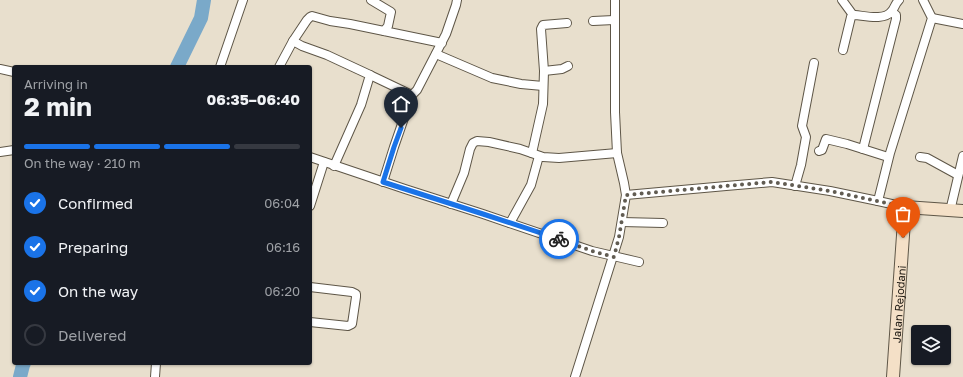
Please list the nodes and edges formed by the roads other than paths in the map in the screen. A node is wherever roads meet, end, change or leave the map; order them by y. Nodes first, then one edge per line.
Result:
1 (243, 0) edge
2 (371, 0) edge
3 (457, 0) edge
4 (615, 0) edge
5 (842, 0) edge
6 (899, 0) edge
7 (922, 0) edge
8 (891, 12) junction
9 (853, 15) junction
10 (932, 18) junction
11 (614, 20) junction
12 (593, 21) dead end
13 (567, 23) dead end
14 (963, 24) edge
15 (384, 31) junction
16 (293, 41) junction
17 (442, 43) junction
18 (843, 50) dead end
19 (436, 54) junction
20 (814, 63) dead end
21 (221, 65) edge
22 (281, 65) edge
23 (568, 66) dead end
24 (0, 69) edge
25 (544, 71) junction
26 (12, 72) edge
27 (370, 75) junction
28 (544, 86) junction
29 (412, 95) junction
30 (863, 149) junction
31 (12, 150) edge
32 (818, 151) dead end
33 (0, 152) edge
34 (617, 153) junction
35 (535, 154) junction
36 (963, 156) edge
37 (888, 157) junction
38 (920, 157) dead end
39 (312, 158) edge
40 (324, 162) junction
41 (334, 166) junction
42 (958, 175) junction
43 (383, 182) junction
44 (795, 186) junction
45 (626, 195) junction
46 (312, 200) edge
47 (878, 201) junction
48 (452, 204) junction
49 (905, 207) junction
50 (950, 210) junction
51 (963, 211) edge
52 (622, 222) junction
53 (510, 223) junction
54 (663, 223) dead end
55 (614, 257) junction
56 (639, 262) dead end
57 (312, 287) edge
58 (312, 322) edge
59 (156, 365) edge
60 (155, 377) edge
61 (576, 377) edge
62 (893, 377) edge

1 - 21 street
2 - 15 street
3 - 17 street
4 - 11 street
5 - 9 street
6 - 8 street
7 - 10 street
8 - 9 street
8 - 30 street
9 - 18 street
10 - 14 street
10 - 37 street
11 - 12 street
11 - 34 street
13 - 25 street
15 - 16 street
15 - 17 street
16 - 22 street
16 - 27 street
17 - 19 street
19 - 28 street
19 - 29 street
20 - 44 street
23 - 25 street
24 - 26 street
25 - 28 street
27 - 29 street
27 - 41 street
28 - 35 street
29 - 43 street
30 - 32 street
30 - 37 street
31 - 33 street
34 - 35 street
34 - 45 street
35 - 48 street
35 - 53 street
36 - 42 street
37 - 47 street
38 - 42 street
39 - 40 street
40 - 41 street
40 - 46 street
41 - 43 street
42 - 50 street
43 - 48 street
44 - 45 street
44 - 47 street
45 - 52 street
47 - 49 street
48 - 53 street
49 - 50 main road
49 - 62 main road, Jalan Rejodani
50 - 51 main road
52 - 54 street
52 - 55 street
53 - 55 street
55 - 56 street
55 - 61 street
57 - 58 street
59 - 60 street

